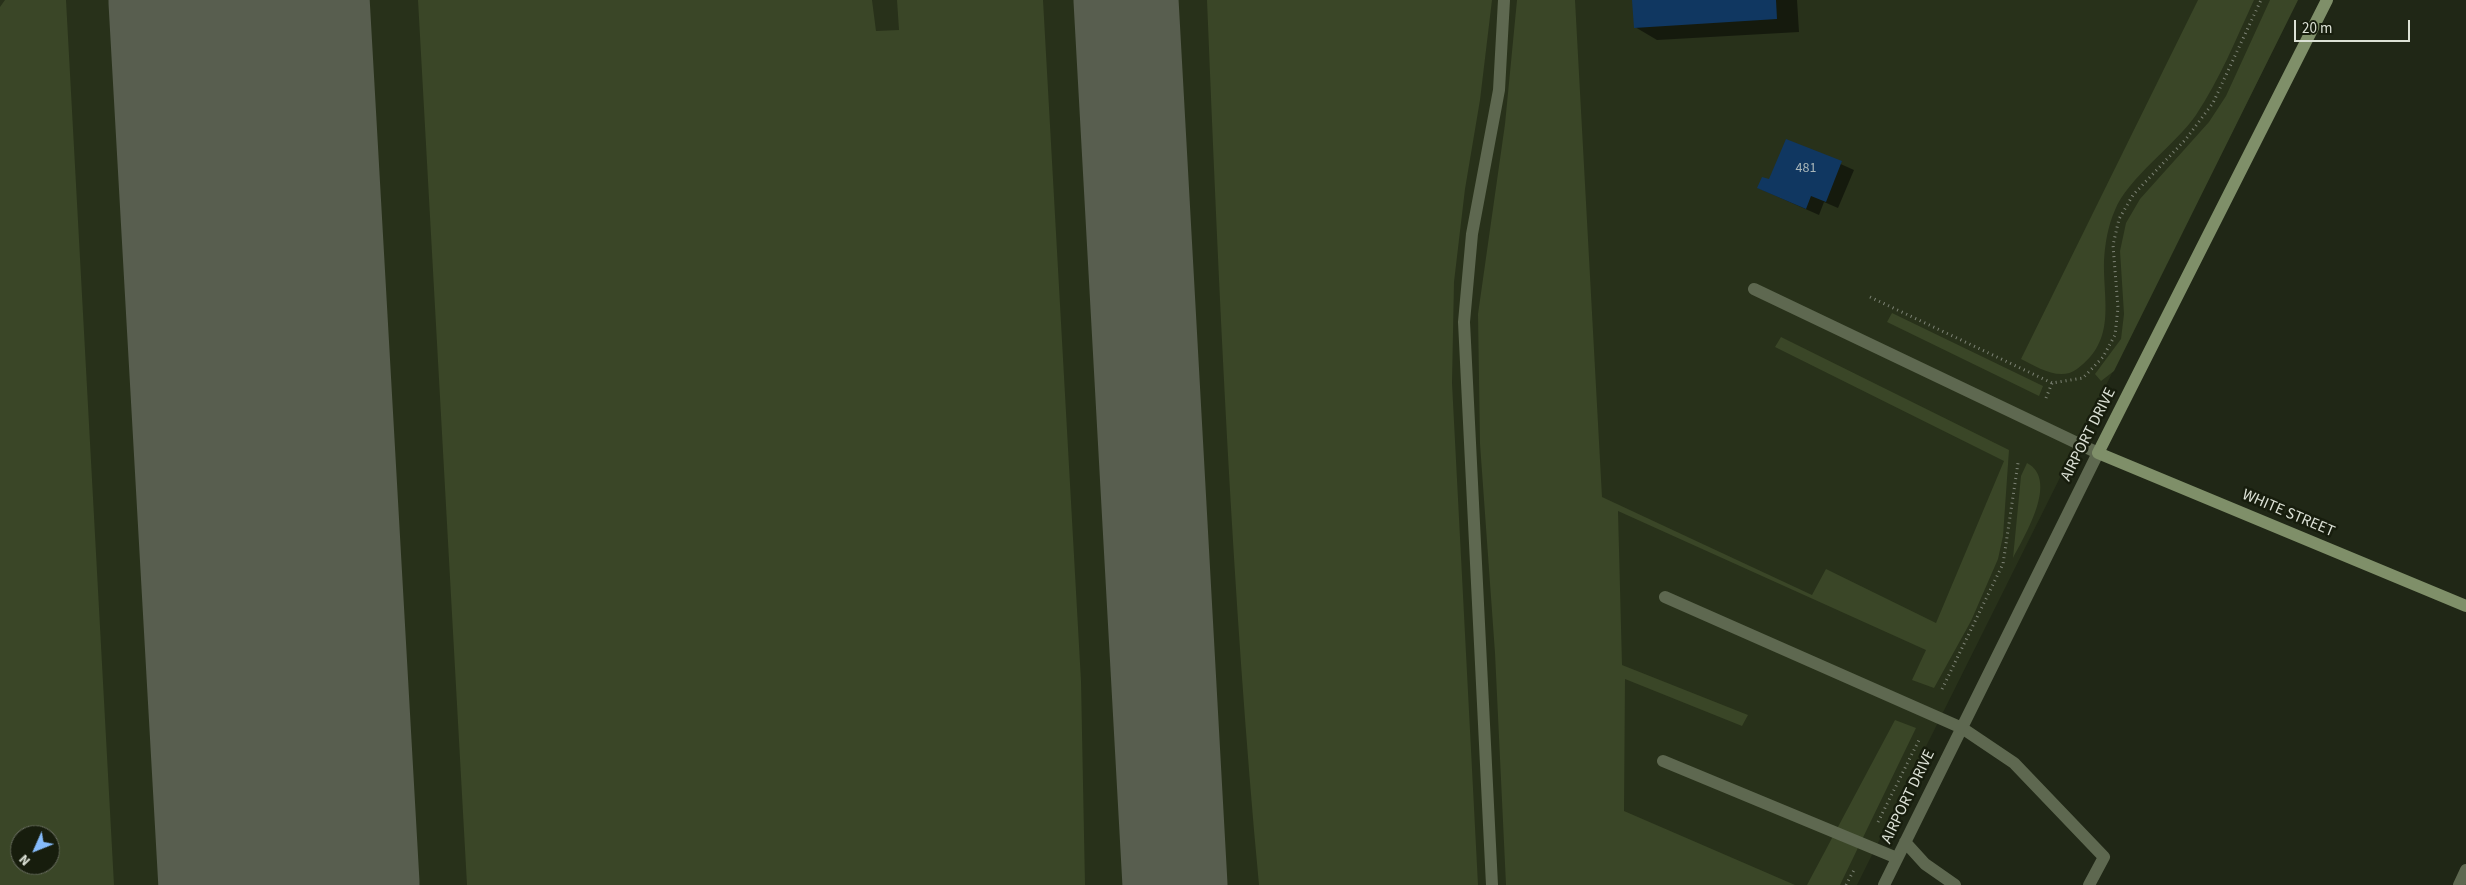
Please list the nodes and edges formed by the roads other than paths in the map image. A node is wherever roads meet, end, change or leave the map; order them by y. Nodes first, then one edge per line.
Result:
1 (1504, 0) edge
2 (2326, 0) edge
3 (1754, 289) dead end
4 (2098, 453) junction
5 (1665, 597) dead end
6 (2466, 606) edge
7 (1962, 728) junction
8 (1663, 761) dead end
9 (1905, 842) junction
10 (1897, 858) junction
11 (2466, 870) edge
12 (1492, 885) edge
13 (1884, 885) edge
14 (1955, 885) edge
15 (2089, 885) edge
16 (2458, 885) edge

1 - 12 street
2 - 4 main road, AIRPORT DRIVE
3 - 4 street
4 - 6 main road, WHITE STREET
4 - 7 street, AIRPORT DRIVE
5 - 7 street
7 - 9 street, AIRPORT DRIVE
7 - 15 street
8 - 10 street
9 - 10 street, AIRPORT DRIVE
9 - 14 street
10 - 13 street, AIRPORT DRIVE
11 - 16 street

